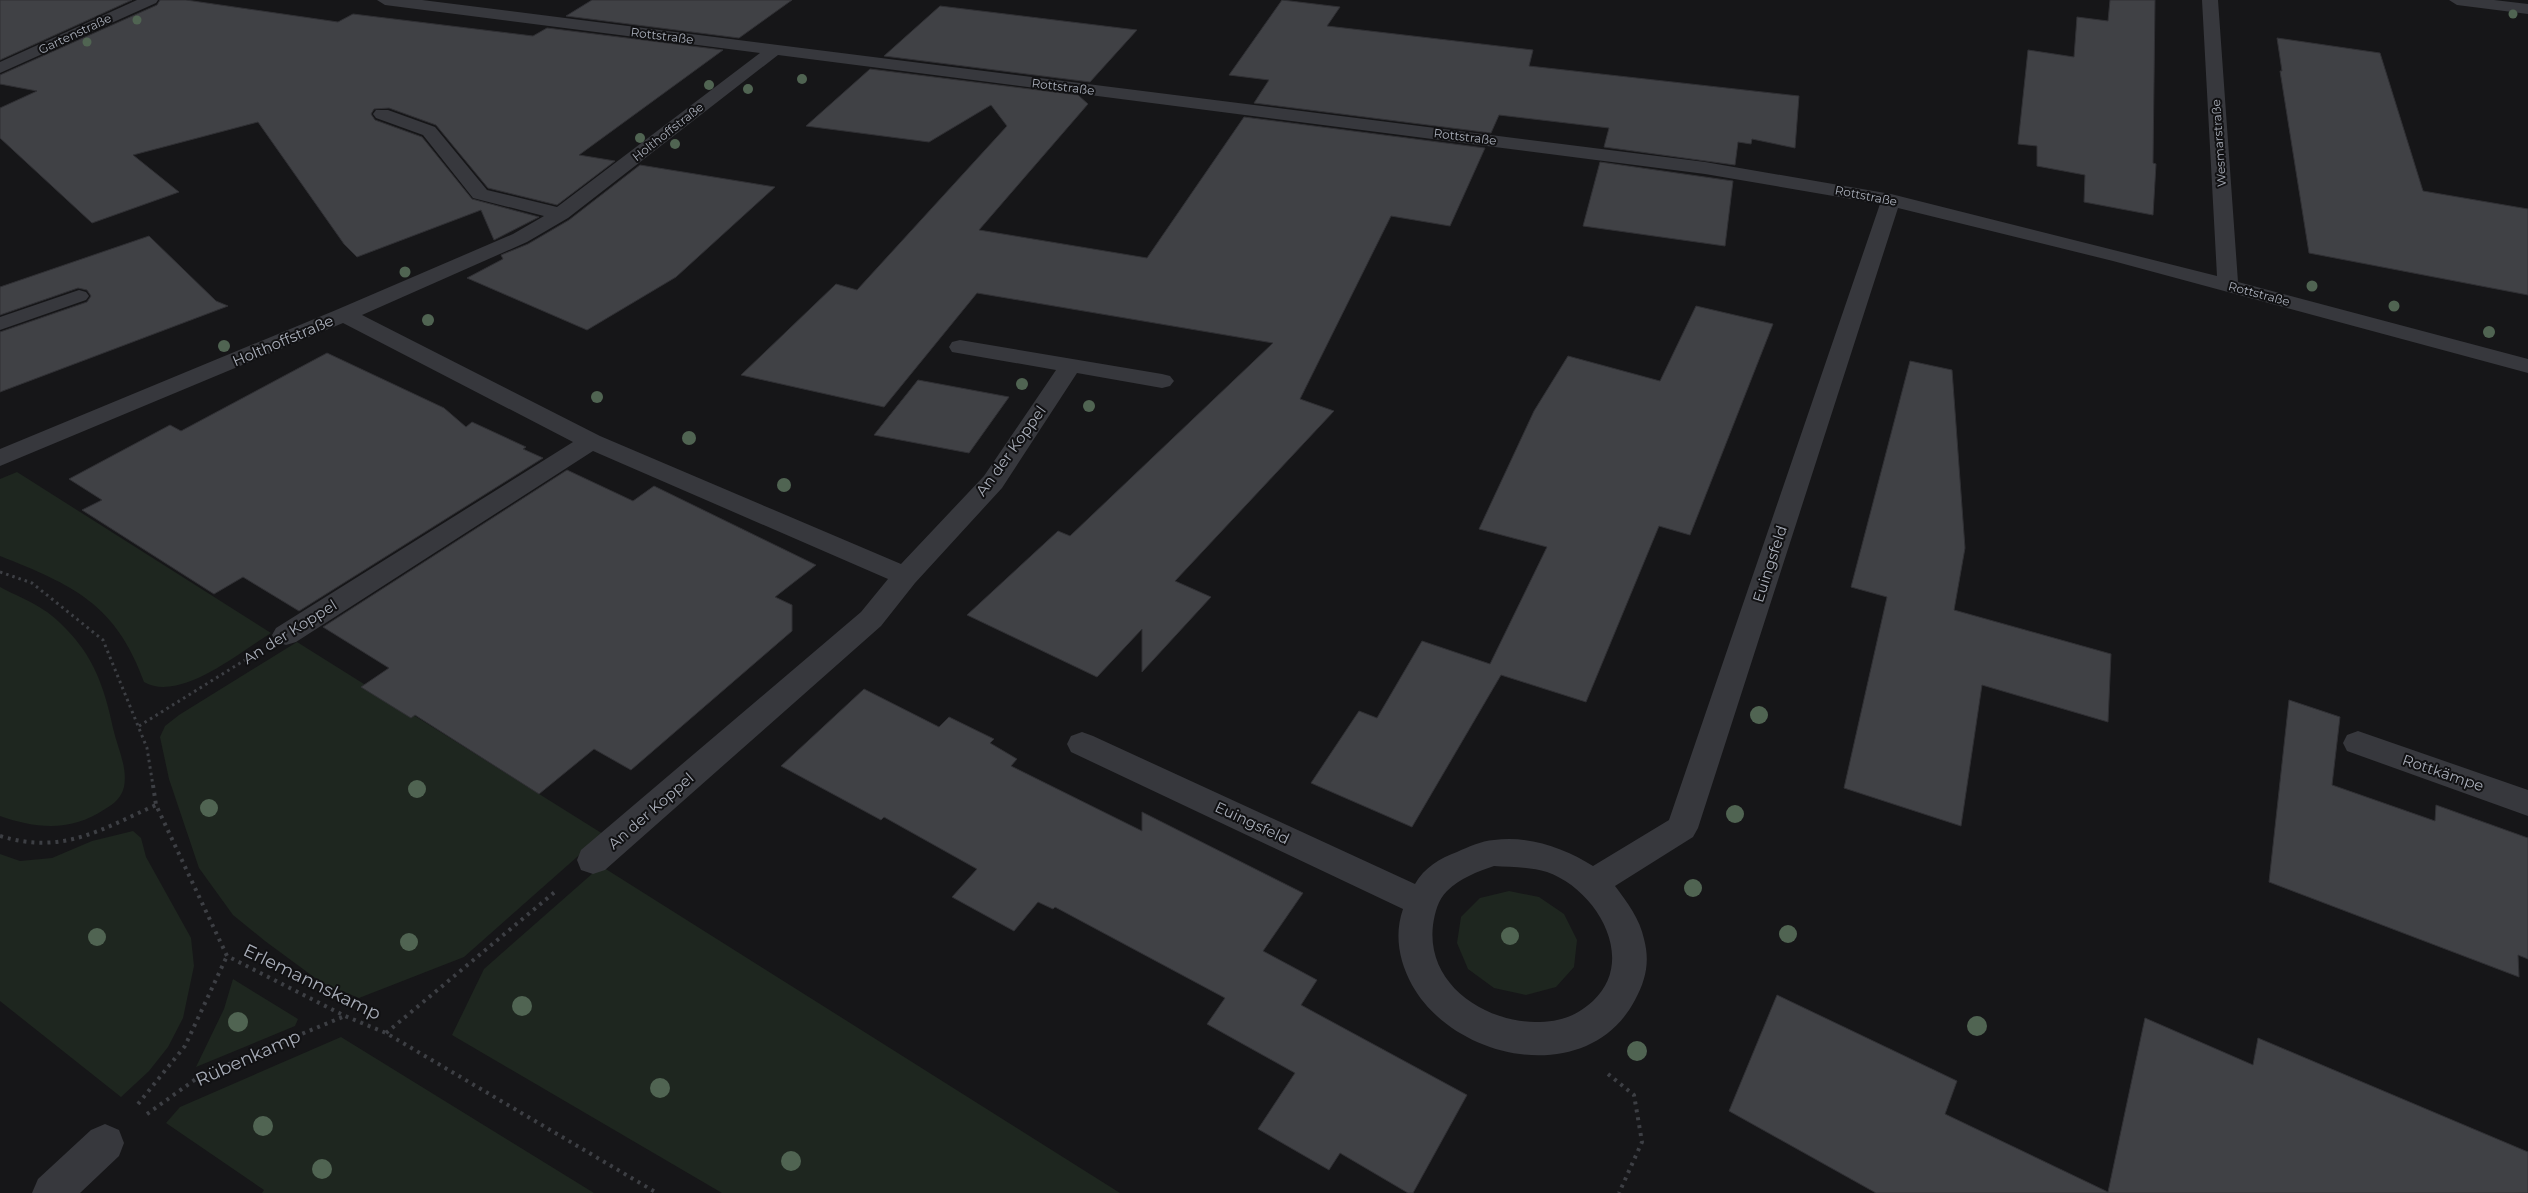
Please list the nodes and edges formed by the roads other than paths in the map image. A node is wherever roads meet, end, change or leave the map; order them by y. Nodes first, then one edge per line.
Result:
1 (150, 0) edge
2 (385, 0) edge
3 (2210, 0) edge
4 (2457, 0) edge
5 (432, 3) edge
6 (2528, 8) edge
7 (774, 50) junction
8 (0, 68) edge
9 (382, 114) dead end
10 (1890, 200) junction
11 (561, 214) junction
12 (2228, 286) junction
13 (79, 296) dead end
14 (344, 315) junction
15 (0, 324) edge
16 (960, 347) dead end
17 (1071, 365) junction
18 (2528, 366) edge
19 (1162, 381) dead end
20 (591, 441) junction
21 (0, 458) edge
22 (905, 576) junction
23 (286, 635) road end
24 (1082, 744) dead end
25 (2358, 744) dead end
26 (2528, 803) edge
27 (593, 860) road end
28 (1593, 884) junction
29 (1421, 902) junction
30 (105, 1143) road end
31 (52, 1193) edge

1 - 8 street, Gartenstraße
2 - 5 street, Rottstraße
3 - 12 street, Wesmarstraße
4 - 6 street
5 - 7 street, Rottstraße
7 - 10 street, Rottstraße
7 - 11 street, Holthoffstraße
9 - 11 street
10 - 12 street, Rottstraße
10 - 28 street, Euingsfeld
11 - 14 street, Holthoffstraße
12 - 18 street, Rottstraße
13 - 15 lane
14 - 20 street
14 - 21 street, Holthoffstraße
16 - 17 street
17 - 19 street
17 - 22 street, An der Koppel
20 - 22 street
20 - 23 street, An der Koppel
22 - 27 street, An der Koppel
24 - 29 street, Euingsfeld
25 - 26 street, Rottkämpe
28 - 29 street
28 - 29 street
30 - 31 street

